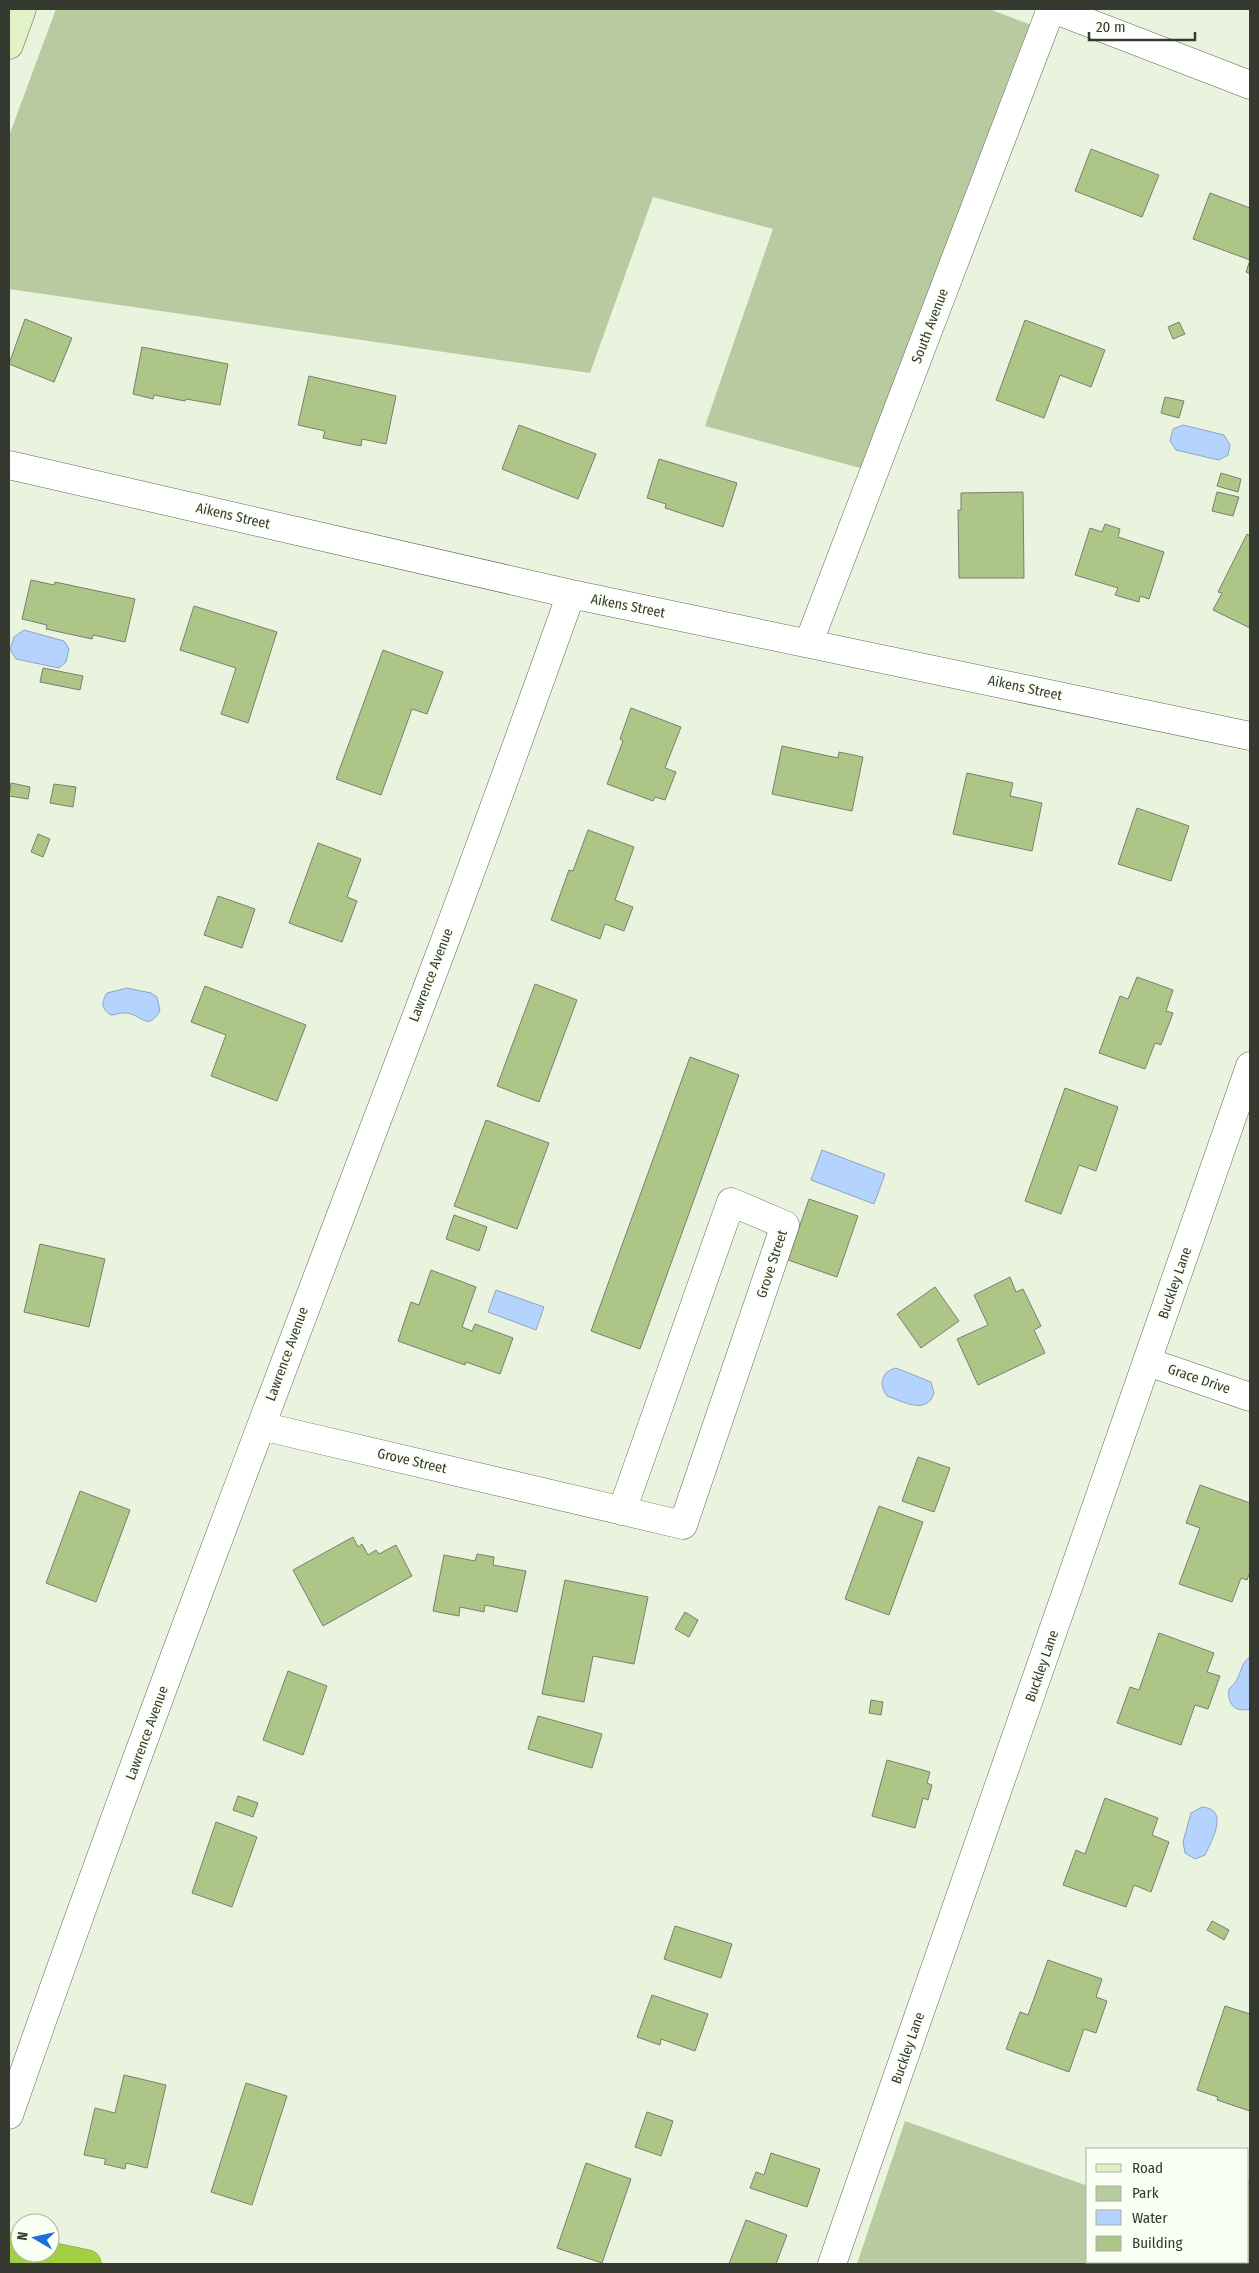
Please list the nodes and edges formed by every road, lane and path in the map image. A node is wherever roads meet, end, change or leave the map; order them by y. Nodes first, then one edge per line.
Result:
1 (22, 9) edge
2 (1052, 9) edge
3 (9, 45) edge
4 (1250, 85) edge
5 (9, 465) edge
6 (571, 594) junction
7 (809, 642) junction
8 (1250, 736) edge
9 (1250, 1066) edge
10 (1148, 1362) junction
11 (1250, 1397) edge
12 (261, 1426) junction
13 (622, 1511) junction
14 (9, 2115) edge
15 (60, 2258) edge
16 (87, 2264) edge
17 (832, 2264) edge

1 - 3 street
2 - 4 street
2 - 7 street, South Avenue
5 - 6 street, Aikens Street
6 - 7 street, Aikens Street
6 - 12 street, Lawrence Avenue
7 - 8 street, Aikens Street
9 - 10 street, Buckley Lane
10 - 11 street, Grace Drive
10 - 17 street, Buckley Lane
12 - 13 street, Grove Street
12 - 14 street, Lawrence Avenue
13 - 13 street, Grove Street
15 - 16 highway

